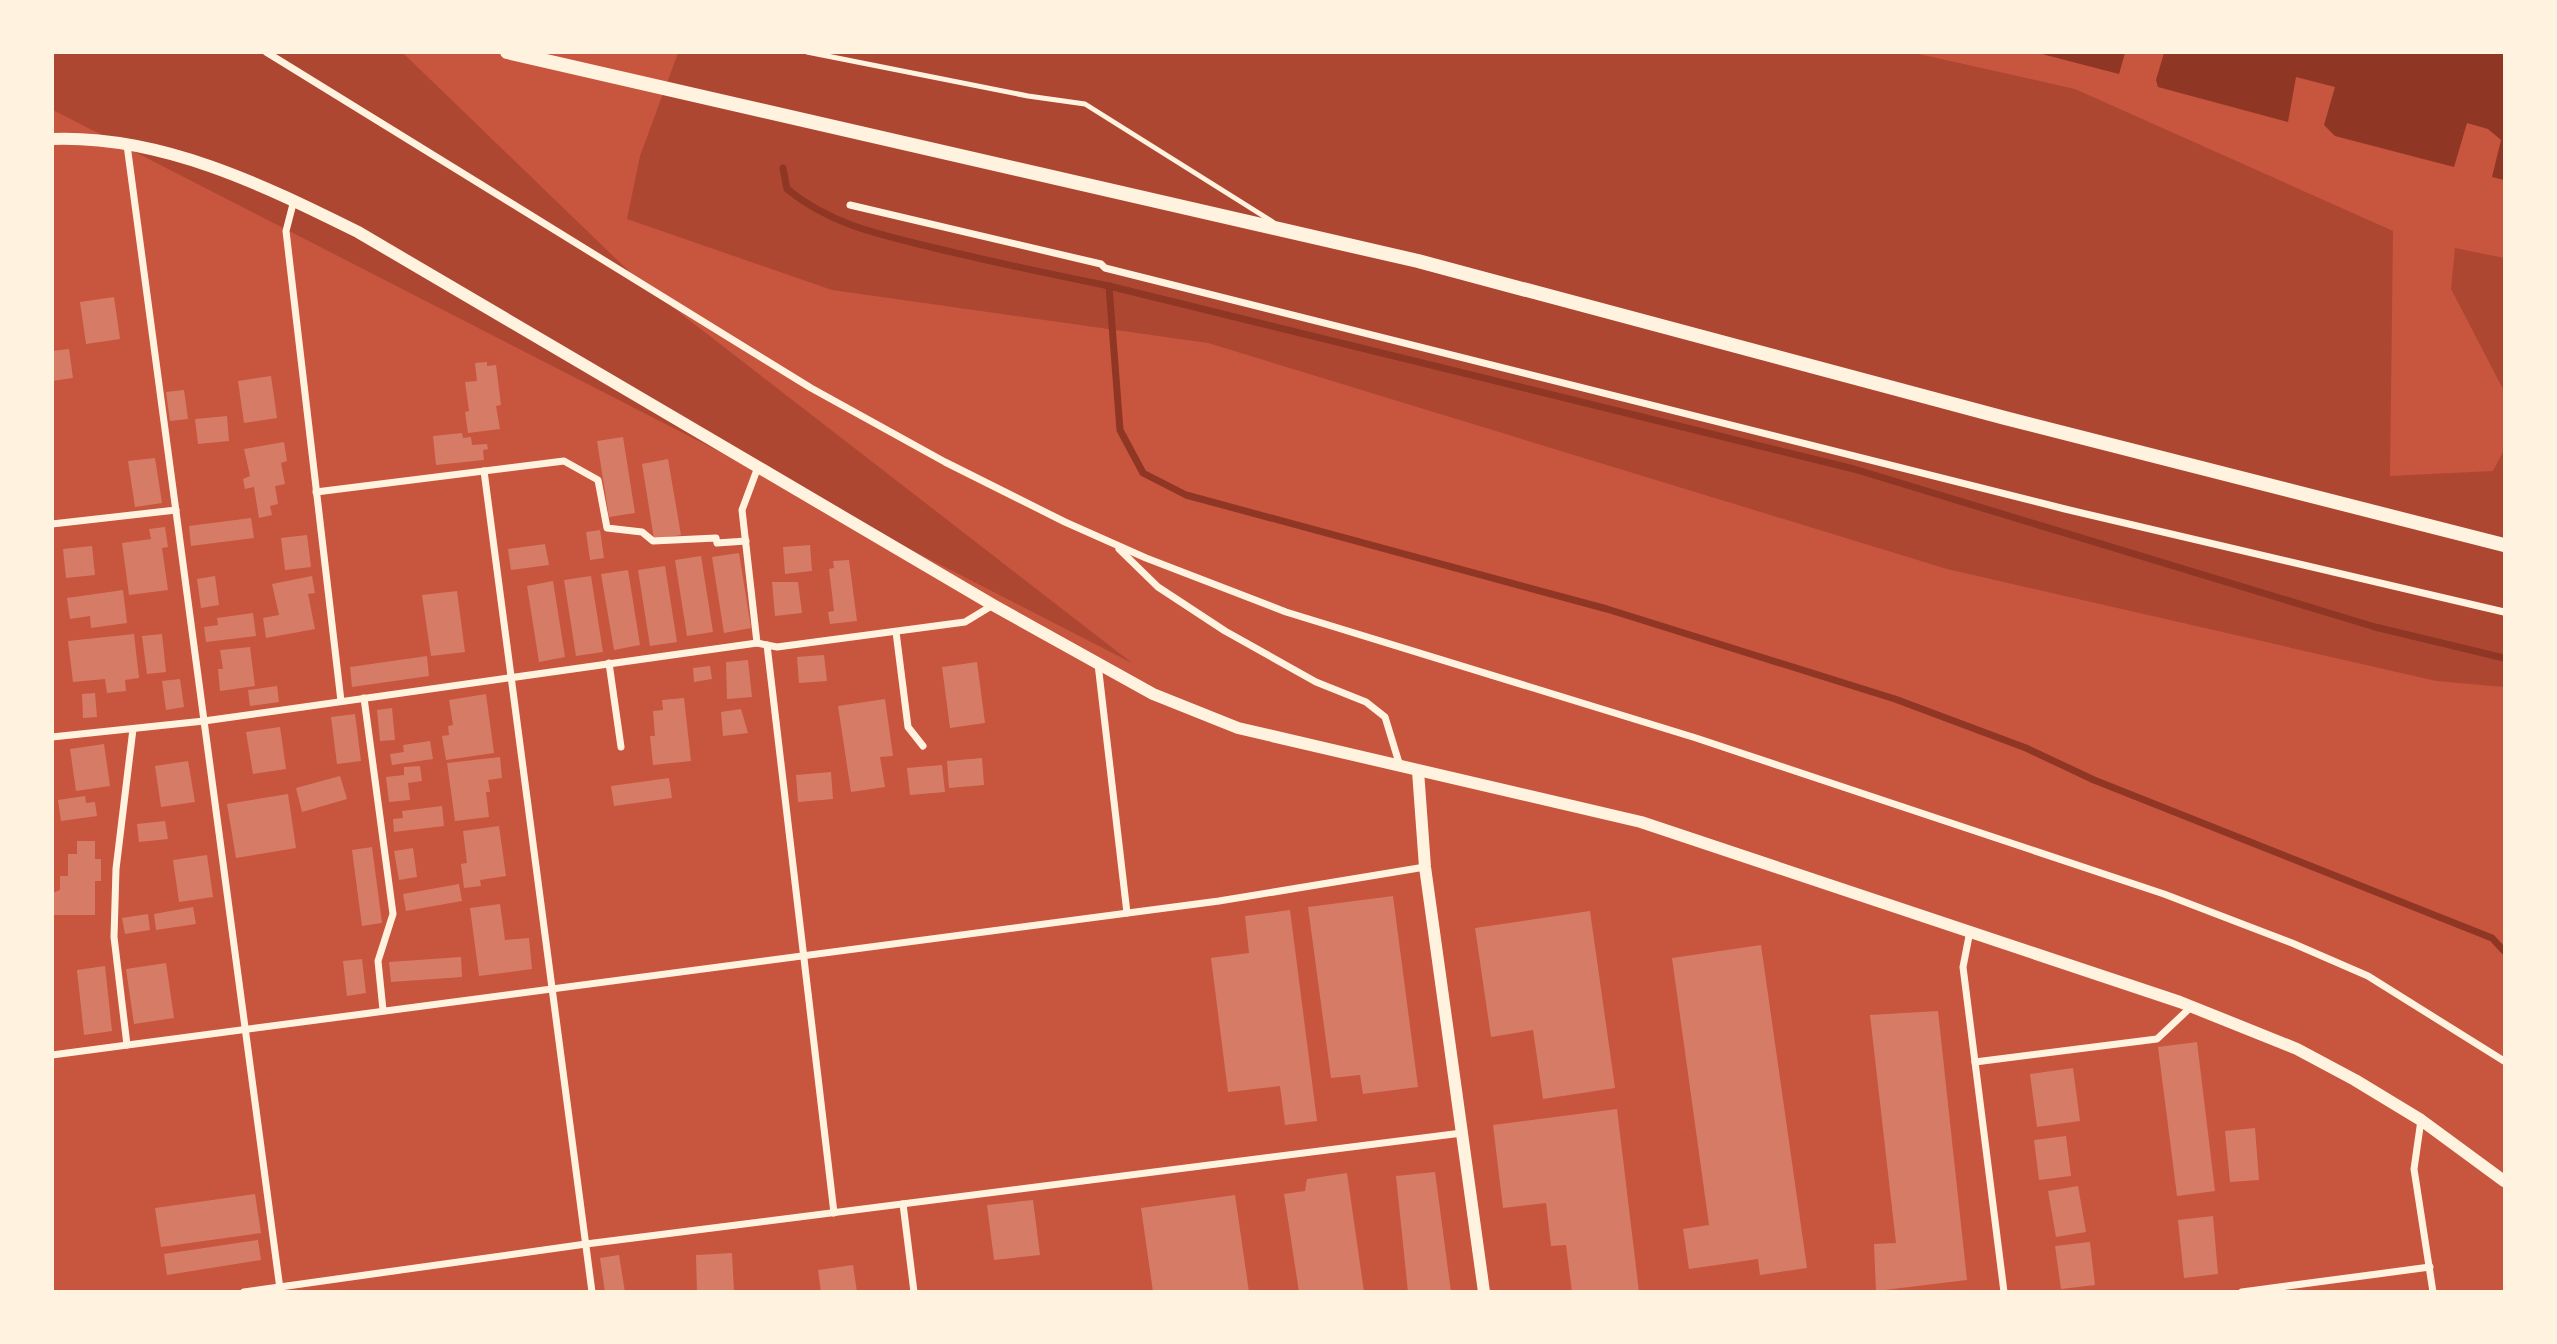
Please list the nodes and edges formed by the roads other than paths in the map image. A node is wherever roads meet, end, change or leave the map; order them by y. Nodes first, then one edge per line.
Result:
1 (266, 52) edge
2 (507, 52) edge
3 (807, 52) edge
4 (52, 139) edge
5 (127, 145) junction
6 (294, 201) junction
7 (850, 205) dead end
8 (1290, 233) junction
9 (758, 467) junction
10 (484, 471) junction
11 (316, 492) junction
12 (176, 510) junction
13 (52, 524) edge
14 (746, 541) junction
15 (1113, 544) junction
16 (2504, 545) edge
17 (993, 605) junction
18 (2504, 612) edge
19 (897, 632) junction
20 (758, 643) junction
21 (767, 645) junction
22 (609, 663) junction
23 (1097, 663) junction
24 (510, 677) junction
25 (364, 698) junction
26 (341, 701) junction
27 (204, 721) junction
28 (133, 729) junction
29 (52, 737) edge
30 (923, 746) dead end
31 (621, 747) dead end
32 (1401, 766) junction
33 (1418, 771) junction
34 (1425, 867) junction
35 (1127, 913) junction
36 (1970, 931) junction
37 (804, 955) junction
38 (552, 989) junction
39 (2191, 1006) junction
40 (383, 1010) junction
41 (245, 1028) junction
42 (127, 1045) junction
43 (52, 1055) edge
44 (2504, 1061) edge
45 (1975, 1062) junction
46 (2421, 1120) junction
47 (1463, 1133) junction
48 (2504, 1181) edge
49 (903, 1204) junction
50 (834, 1213) junction
51 (586, 1244) junction
52 (2430, 1267) junction
53 (280, 1289) edge
54 (244, 1292) edge
55 (592, 1292) edge
56 (914, 1292) edge
57 (1484, 1292) edge
58 (2004, 1292) edge
59 (2242, 1292) edge
60 (2433, 1292) edge

1 - 15 street
2 - 8 main road
3 - 8 lane
4 - 5 street
5 - 6 street
5 - 12 street
6 - 9 street
6 - 11 street
7 - 18 street
8 - 16 main road
9 - 14 street
9 - 17 street
10 - 11 street
10 - 14 street
10 - 24 street
11 - 26 street
12 - 13 street
12 - 27 street
14 - 20 street
15 - 32 street
15 - 44 street
17 - 19 street
17 - 23 street
19 - 21 street
19 - 30 street
20 - 21 street
20 - 22 street
21 - 37 street
22 - 24 street
22 - 31 street
23 - 32 street
23 - 35 street
24 - 25 street
24 - 38 street
25 - 26 street
25 - 40 street
26 - 27 street
27 - 28 street
27 - 41 street
28 - 29 street
28 - 42 street
32 - 33 street
33 - 34 street
33 - 36 street
34 - 35 street
34 - 47 street
35 - 37 street
36 - 39 street
36 - 45 street
37 - 38 street
37 - 50 street
38 - 40 street
38 - 51 street
39 - 45 street
39 - 46 street
40 - 41 street
41 - 42 street
41 - 53 street
42 - 43 street
45 - 58 street
46 - 48 street
46 - 52 street
47 - 49 street
47 - 57 street
49 - 50 street
49 - 56 street
50 - 51 street
51 - 53 street
51 - 55 street
52 - 59 street
52 - 60 street
53 - 54 street

